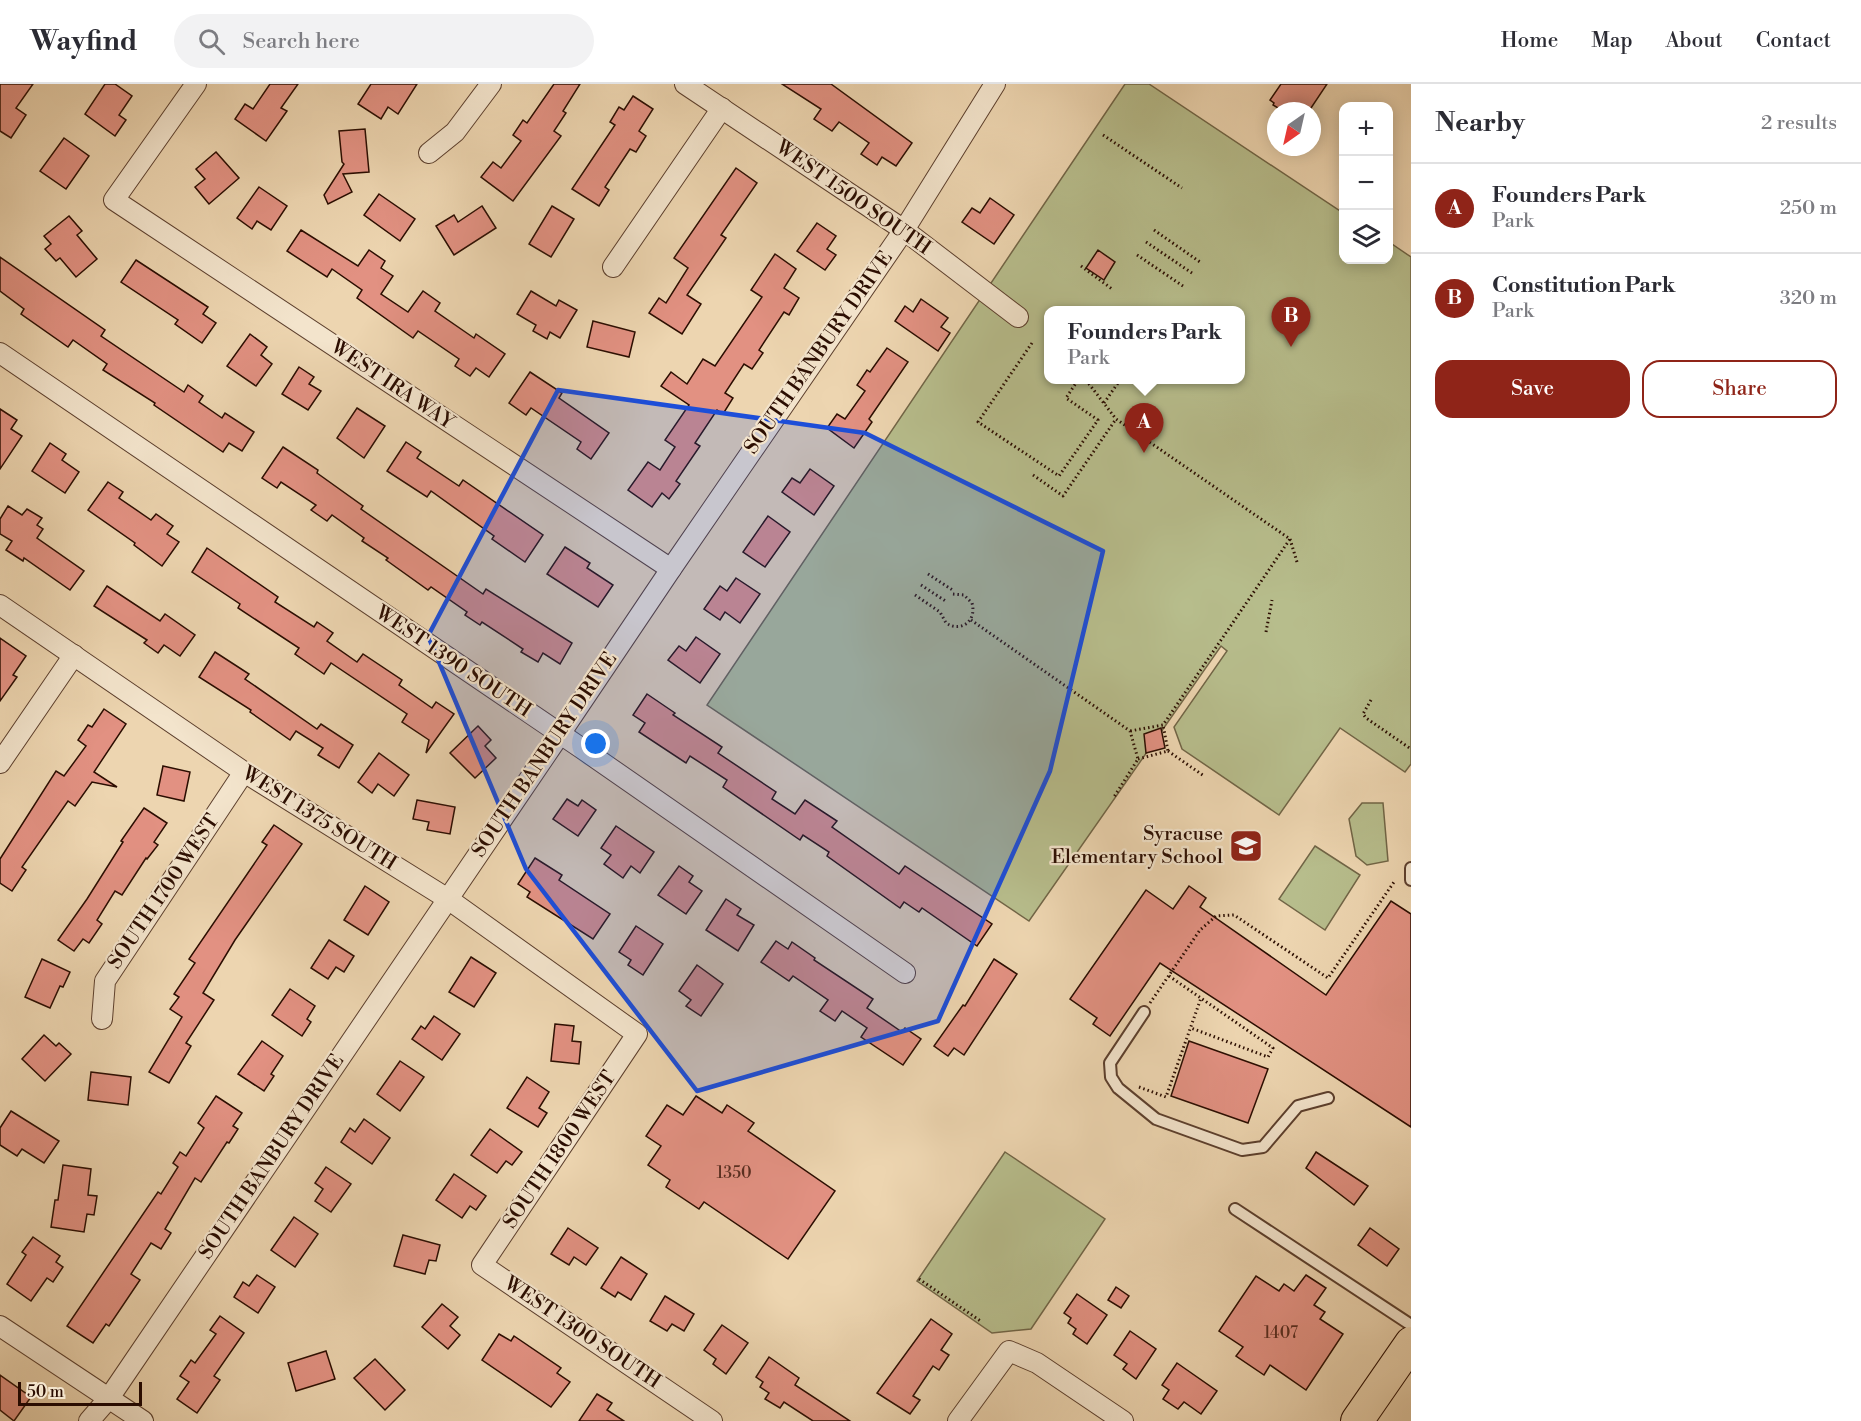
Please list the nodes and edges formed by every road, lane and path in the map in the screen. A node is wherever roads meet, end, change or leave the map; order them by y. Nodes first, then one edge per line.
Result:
1 (196, 84) edge
2 (491, 84) edge
3 (685, 84) edge
4 (995, 84) edge
5 (722, 108) junction
6 (1103, 135) dead end
7 (429, 153) dead end
8 (1182, 188) dead end
9 (903, 230) junction
10 (1154, 230) dead end
11 (1146, 242) dead end
12 (1137, 255) dead end
13 (1200, 262) dead end
14 (1081, 266) dead end
15 (613, 267) dead end
16 (1192, 273) dead end
17 (1183, 286) dead end
18 (1112, 289) dead end
19 (1018, 317) dead end
20 (1032, 343) dead end
21 (0, 353) edge
22 (1075, 384) edge
23 (1089, 384) edge
24 (1117, 384) edge
25 (1104, 404) junction
26 (1116, 418) junction
27 (1032, 475) dead end
28 (1290, 539) junction
29 (1297, 562) dead end
30 (670, 569) junction
31 (928, 574) dead end
32 (921, 585) dead end
33 (915, 595) dead end
34 (1272, 600) dead end
35 (946, 602) dead end
36 (0, 604) edge
37 (971, 620) junction
38 (1266, 632) dead end
39 (74, 655) junction
40 (1371, 700) dead end
41 (1163, 725) junction
42 (1130, 730) junction
43 (561, 734) junction
44 (1411, 749) edge
45 (1168, 751) junction
46 (1138, 759) junction
47 (0, 763) edge
48 (244, 772) junction
49 (1203, 776) dead end
50 (1114, 797) dead end
51 (1411, 868) edge
52 (1411, 880) edge
53 (1394, 882) dead end
54 (448, 899) junction
55 (905, 973) dead end
56 (1169, 976) junction
57 (1201, 998) junction
58 (1144, 1012) joint
59 (102, 1019) dead end
60 (1191, 1028) junction
61 (637, 1034) joint
62 (1111, 1077) junction
63 (1328, 1098) dead end
64 (1235, 1209) dead end
65 (482, 1265) joint
66 (919, 1279) dead end
67 (982, 1322) dead end
68 (1411, 1325) edge
69 (0, 1326) edge
70 (1411, 1343) edge
71 (109, 1398) junction
72 (89, 1421) edge
73 (143, 1421) edge
74 (712, 1421) edge
75 (958, 1421) edge
76 (1123, 1421) edge
77 (1357, 1421) edge

1 - 30 street, WEST IRA WAY
2 - 7 street
3 - 5 street, WEST 1500 SOUTH
4 - 9 street, SOUTH BANBURY DRIVE
5 - 9 street, WEST 1500 SOUTH
5 - 15 street
6 - 8 path
9 - 19 street, WEST 1500 SOUTH
9 - 30 street, SOUTH BANBURY DRIVE
10 - 13 path
11 - 16 path
12 - 17 path
14 - 18 path
20 - 22 path
21 - 43 street, WEST 1390 SOUTH
23 - 25 path
24 - 25 path
25 - 26 path
26 - 27 path
26 - 28 path
28 - 29 path
28 - 41 path
30 - 43 street, SOUTH BANBURY DRIVE
31 - 37 path
32 - 35 path
33 - 37 path
34 - 38 path
36 - 39 street, WEST 1375 SOUTH
37 - 42 path
39 - 47 street
39 - 48 street, WEST 1375 SOUTH
40 - 44 path
41 - 42 path
41 - 45 path
42 - 46 path
43 - 54 street, SOUTH BANBURY DRIVE
43 - 55 street, WEST 1390 SOUTH
45 - 46 path
45 - 49 path
46 - 50 path
48 - 54 street, WEST 1375 SOUTH
48 - 59 street, SOUTH 1700 WEST
51 - 52 lane
53 - 56 path
54 - 61 street, WEST 1375 SOUTH
54 - 71 street, SOUTH BANBURY DRIVE
56 - 57 path
56 - 58 path
57 - 60 path
57 - 60 path
58 - 62 lane
60 - 62 path
61 - 65 street, SOUTH 1800 WEST
62 - 63 lane
64 - 68 lane
65 - 74 street, WEST 1300 SOUTH
66 - 67 path
69 - 71 street
70 - 77 main road
71 - 72 street, SOUTH BANBURY DRIVE
71 - 73 street
75 - 76 street

